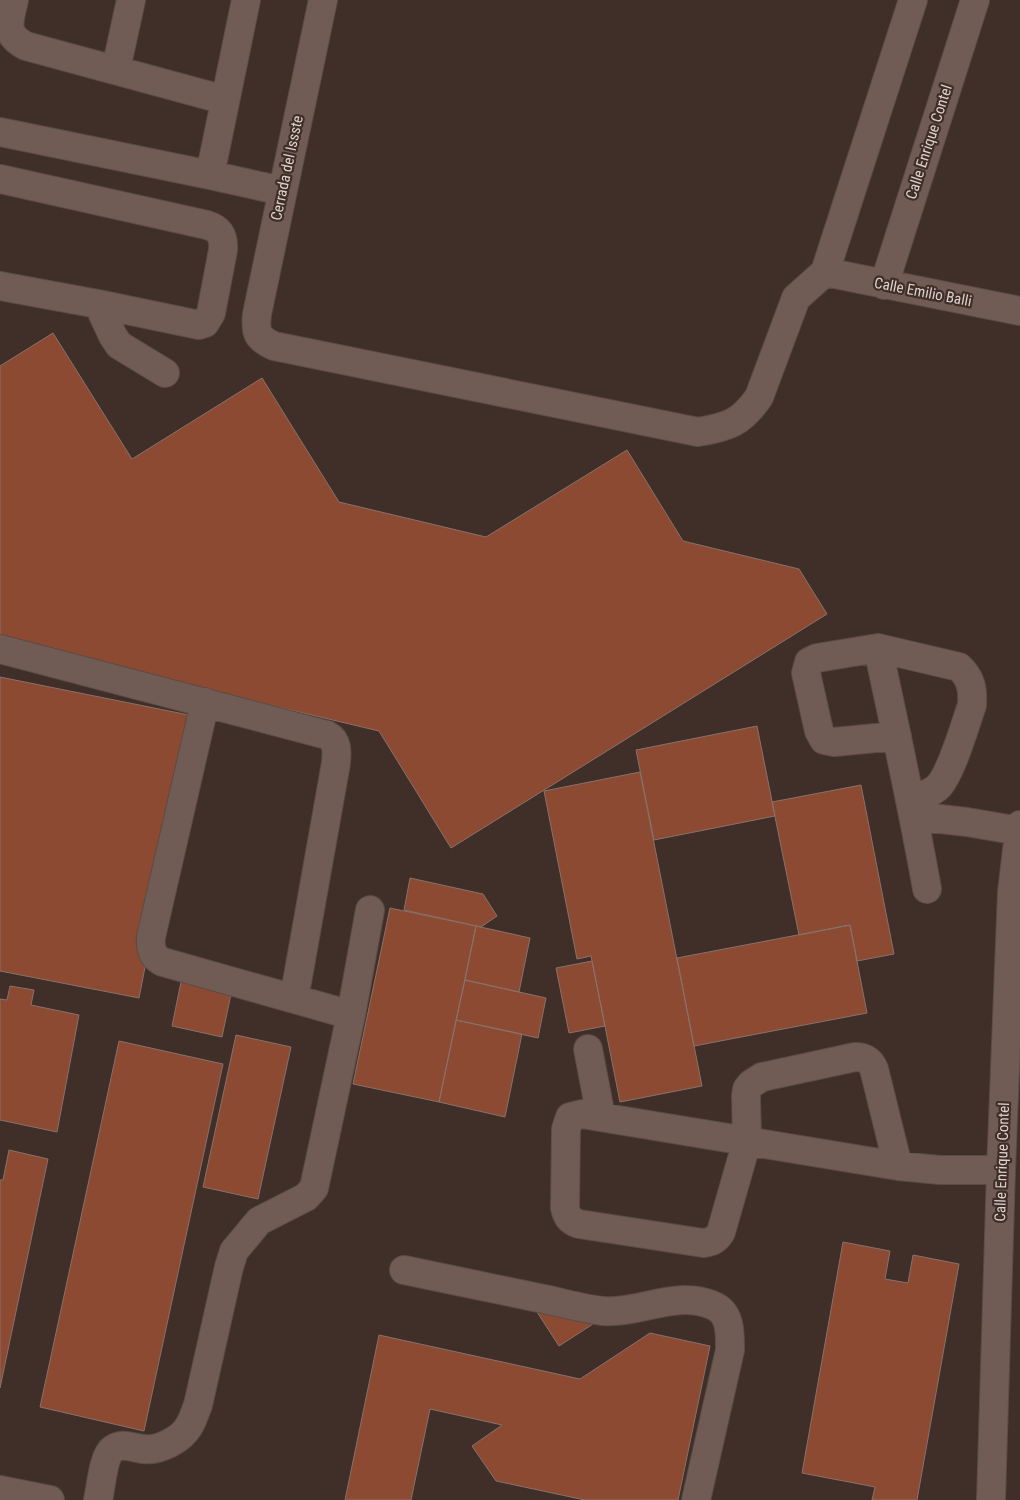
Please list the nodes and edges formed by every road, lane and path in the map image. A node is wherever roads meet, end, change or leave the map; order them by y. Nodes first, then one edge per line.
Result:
1 (14, 0) edge
2 (131, 0) edge
3 (246, 0) edge
4 (323, 0) edge
5 (974, 0) edge
6 (908, 1) edge
7 (116, 69) junction
8 (225, 100) junction
9 (0, 132) edge
10 (210, 175) junction
11 (0, 179) edge
12 (282, 192) junction
13 (825, 272) junction
14 (884, 285) junction
15 (0, 286) edge
16 (98, 304) junction
17 (1020, 311) edge
18 (164, 373) dead end
19 (878, 648) junction
20 (0, 649) edge
21 (204, 702) junction
22 (897, 736) junction
23 (912, 808) junction
24 (1020, 828) edge
25 (926, 890) dead end
26 (370, 910) dead end
27 (294, 999) junction
28 (352, 1015) junction
29 (588, 1049) dead end
30 (601, 1117) junction
31 (747, 1141) junction
32 (898, 1166) junction
33 (1001, 1170) junction
34 (404, 1270) dead end
35 (0, 1490) edge
36 (50, 1500) edge
37 (98, 1500) edge
38 (696, 1500) edge
39 (991, 1500) edge

1 - 7 street
2 - 7 street
3 - 8 street
4 - 12 street, Cerrada del Issste
5 - 14 street, Calle Enrique Contel
6 - 13 street
7 - 8 street
8 - 10 street
9 - 10 street
10 - 12 street
11 - 16 street
12 - 13 street, Cerrada del Issste
13 - 14 street, Calle Emilio Balli
14 - 17 street, Calle Emilio Balli
15 - 16 street
16 - 18 street
19 - 22 street
19 - 22 street
19 - 23 street
20 - 21 street
21 - 27 street
21 - 27 street
22 - 23 street
23 - 24 street
23 - 25 street
24 - 33 street, Calle Enrique Contel
26 - 28 street
27 - 28 street
28 - 37 street
29 - 30 street
30 - 31 street
30 - 31 street
31 - 32 street
31 - 32 street
32 - 33 street
33 - 39 street, Calle Enrique Contel
34 - 38 street
35 - 36 street

